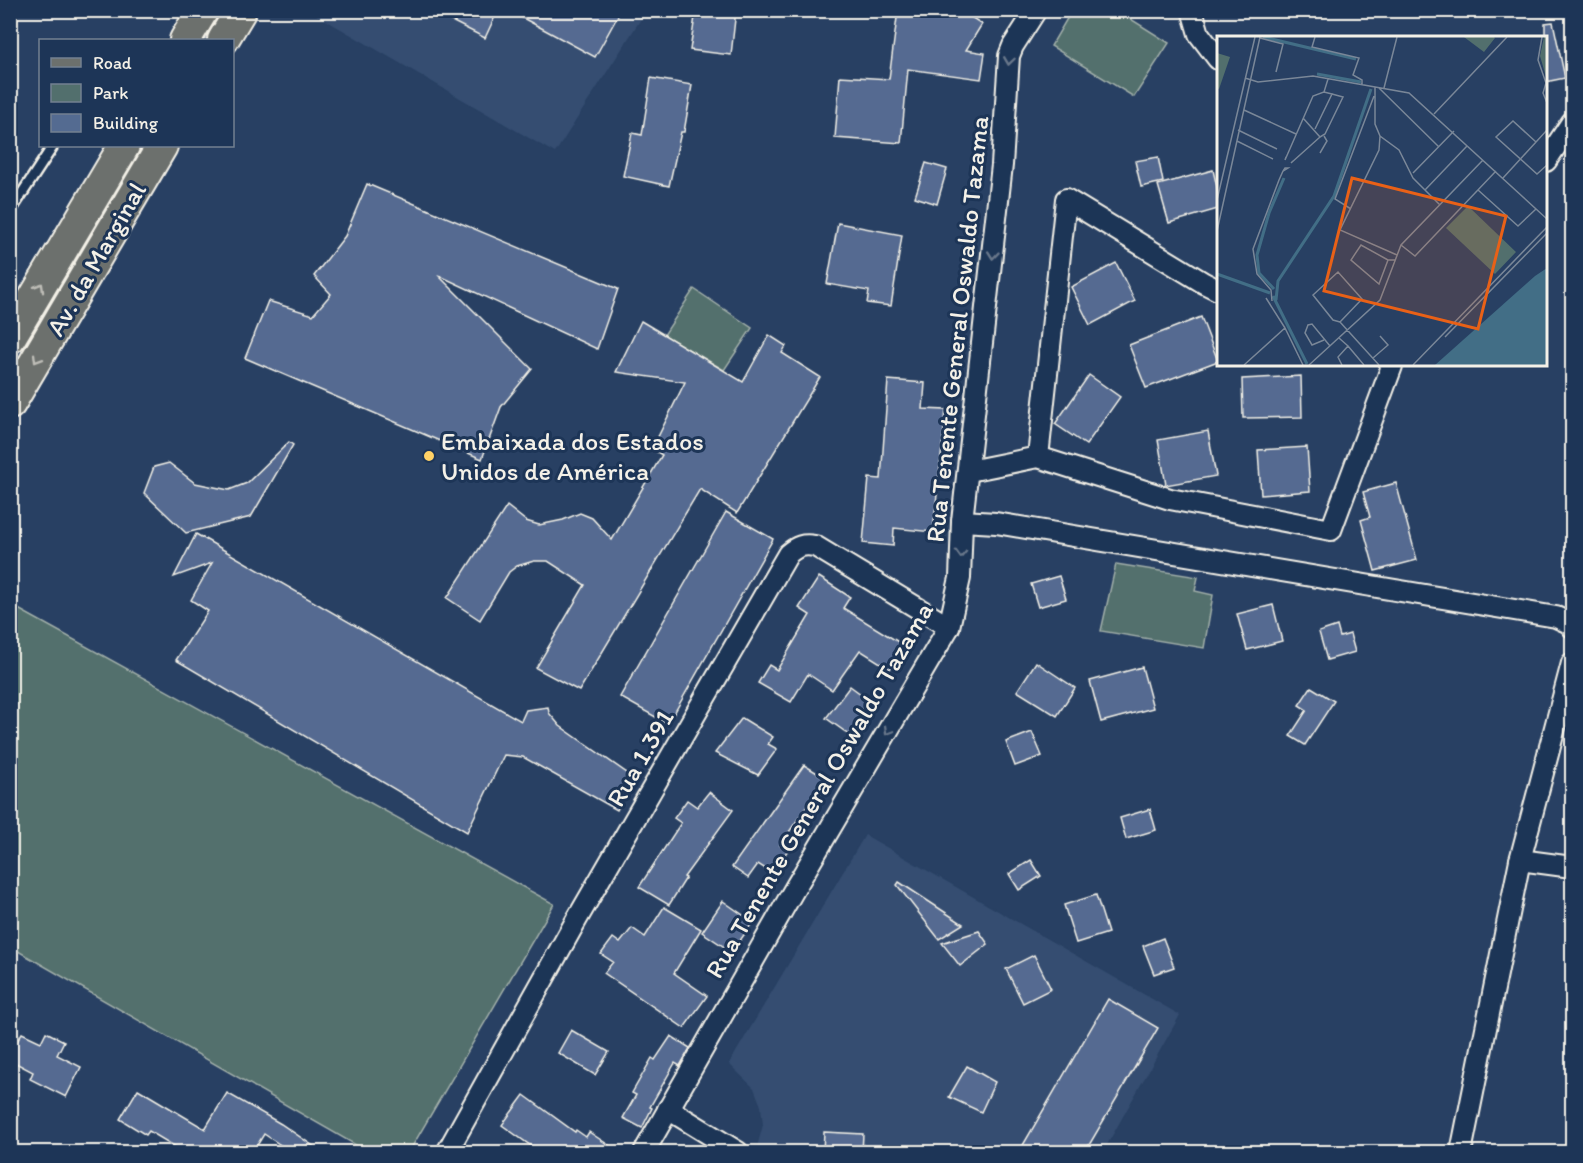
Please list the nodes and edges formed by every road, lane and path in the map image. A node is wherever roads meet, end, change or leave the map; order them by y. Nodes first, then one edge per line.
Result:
1 (241, 10) edge
2 (1036, 10) edge
3 (1192, 10) edge
4 (224, 39) edge
5 (1217, 58) edge
6 (1572, 122) edge
7 (51, 147) edge
8 (123, 147) edge
9 (161, 147) edge
10 (1547, 158) edge
11 (10, 212) edge
12 (1217, 290) edge
13 (10, 338) edge
14 (1392, 366) edge
15 (10, 404) edge
16 (1038, 457) junction
17 (969, 471) junction
18 (962, 521) junction
19 (950, 627) junction
20 (1572, 627) edge
21 (1572, 663) edge
22 (1520, 860) junction
23 (1572, 867) edge
24 (668, 1109) junction
25 (447, 1152) edge
26 (644, 1152) edge
27 (738, 1152) edge
28 (1461, 1152) edge

1 - 4 main road
2 -> 17 street, Rua Tenente General Oswaldo Tazama
3 - 5 street
6 - 10 street
7 - 11 lane
13 -> 8 main road, Av. da Marginal
9 -> 15 main road, Av. da Marginal
12 - 16 street
14 - 16 street
16 - 17 street
17 - 18 street, Rua Tenente General Oswaldo Tazama
18 -> 19 street, Rua Tenente General Oswaldo Tazama
18 - 20 street
19 -> 24 street, Rua Tenente General Oswaldo Tazama
19 - 25 street, Rua 1.391
21 - 22 street
22 - 23 street
22 - 28 street
24 - 26 street, Rua Tenente General Oswaldo Tazama
24 - 27 street

